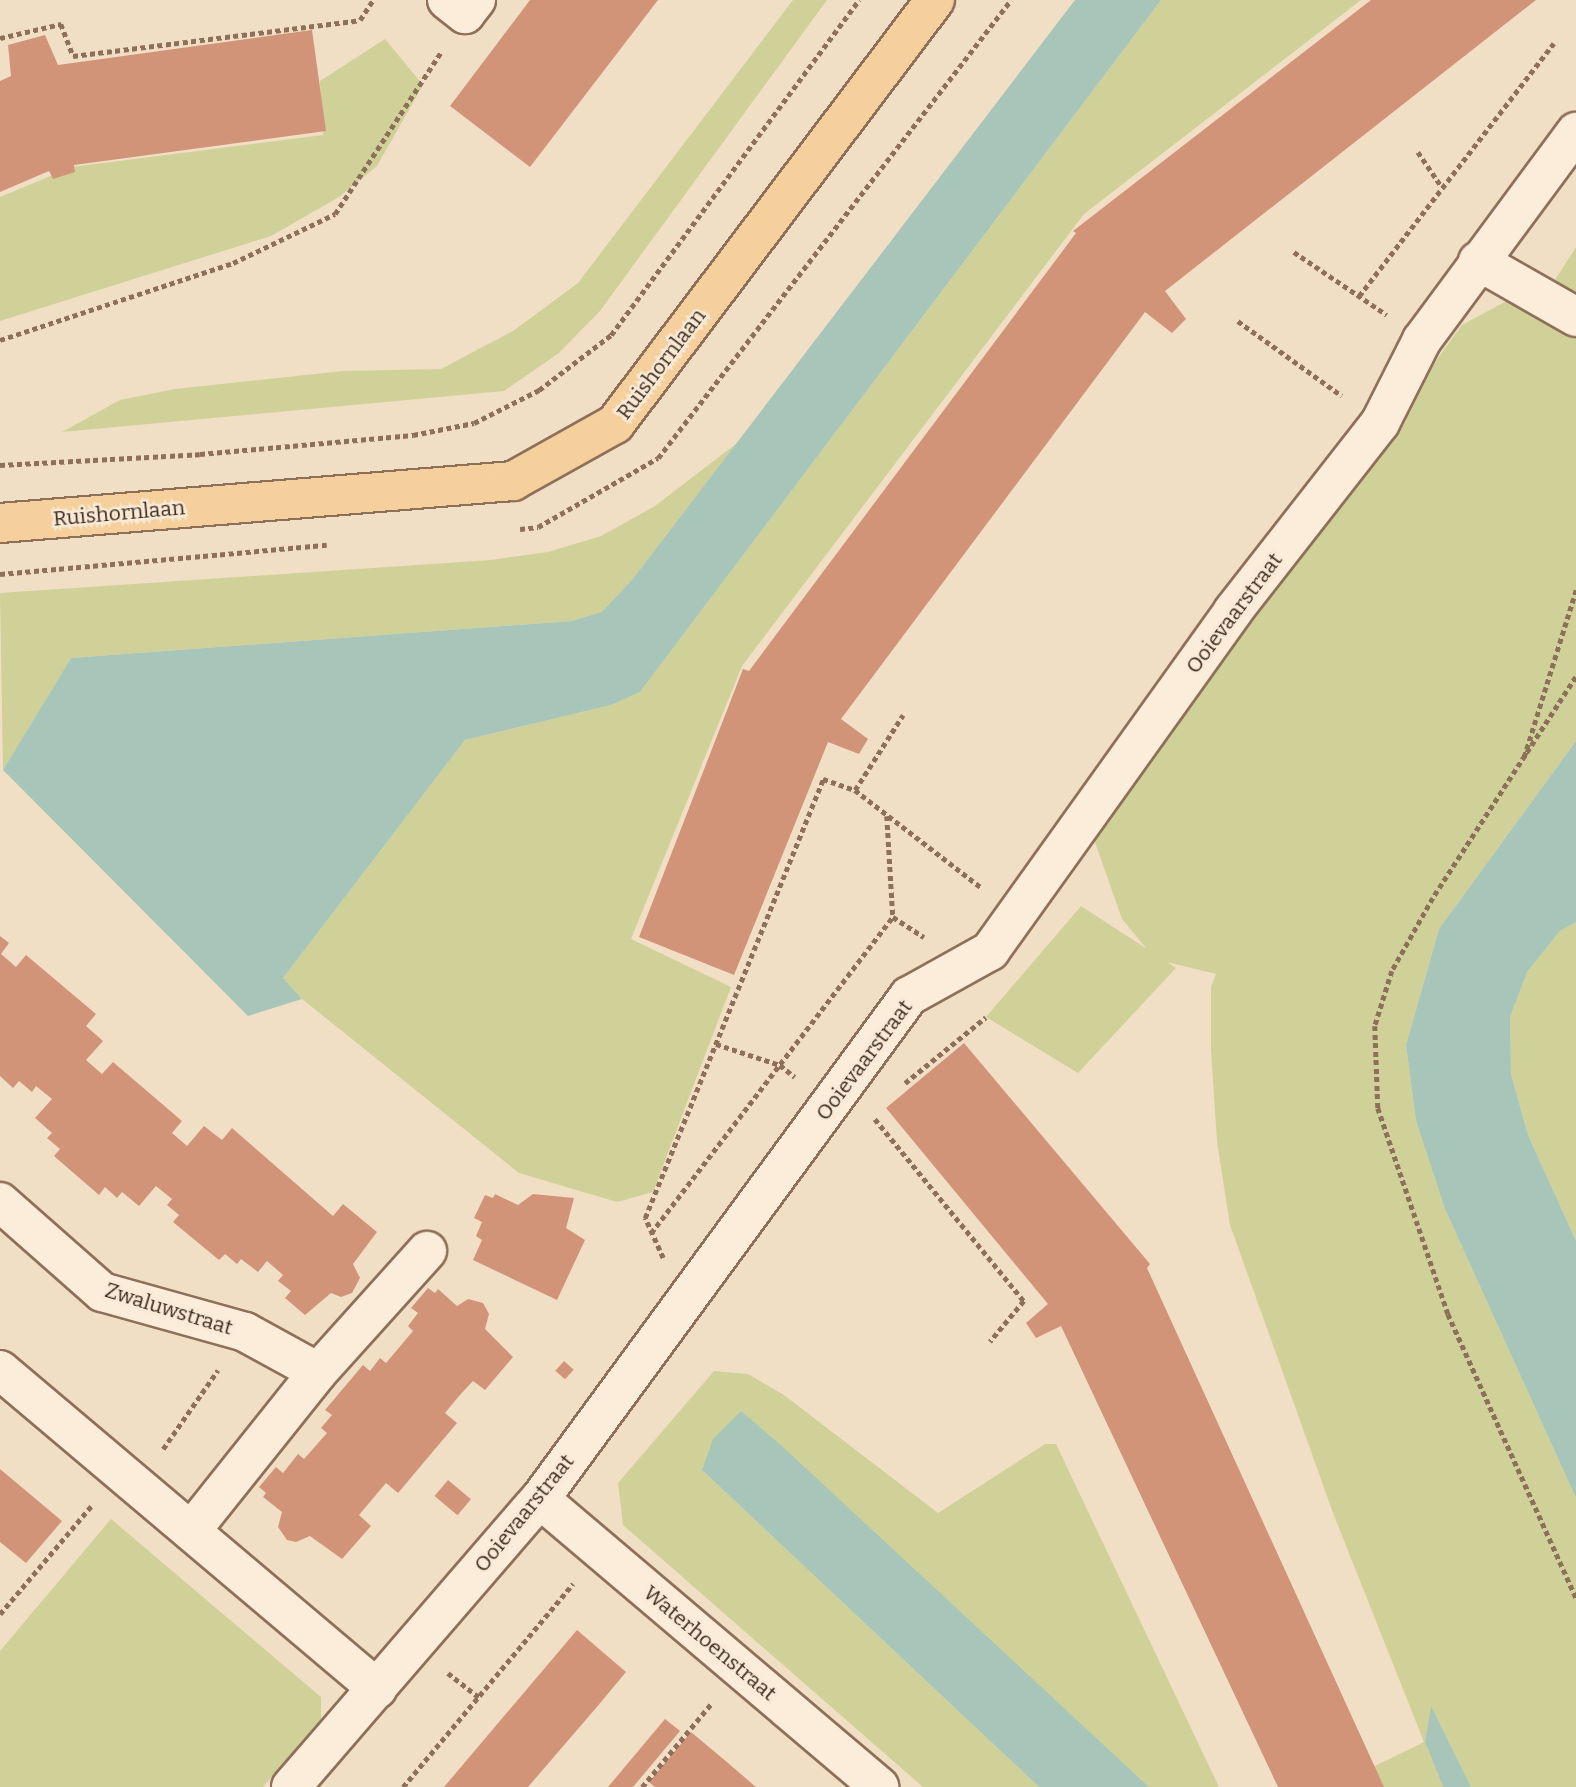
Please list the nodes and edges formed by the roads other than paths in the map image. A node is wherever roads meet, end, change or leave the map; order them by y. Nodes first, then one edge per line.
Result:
1 (935, 0) edge
2 (1576, 132) edge
3 (1478, 261) junction
4 (1576, 317) edge
5 (0, 523) edge
6 (0, 1202) edge
7 (427, 1251) dead end
8 (0, 1370) edge
9 (318, 1372) junction
10 (540, 1499) junction
11 (191, 1531) junction
12 (377, 1689) junction
13 (291, 1787) edge
14 (879, 1787) edge

1 - 5 main road, Ruishornlaan
2 - 3 street, Ooievaarstraat
3 - 4 street
3 - 10 street, Ooievaarstraat
6 - 9 street, Zwaluwstraat
7 - 9 street
8 - 11 street
9 - 11 street
10 - 12 street, Ooievaarstraat
10 - 14 street, Waterhoenstraat
11 - 12 street
12 - 13 street, Ooievaarstraat

